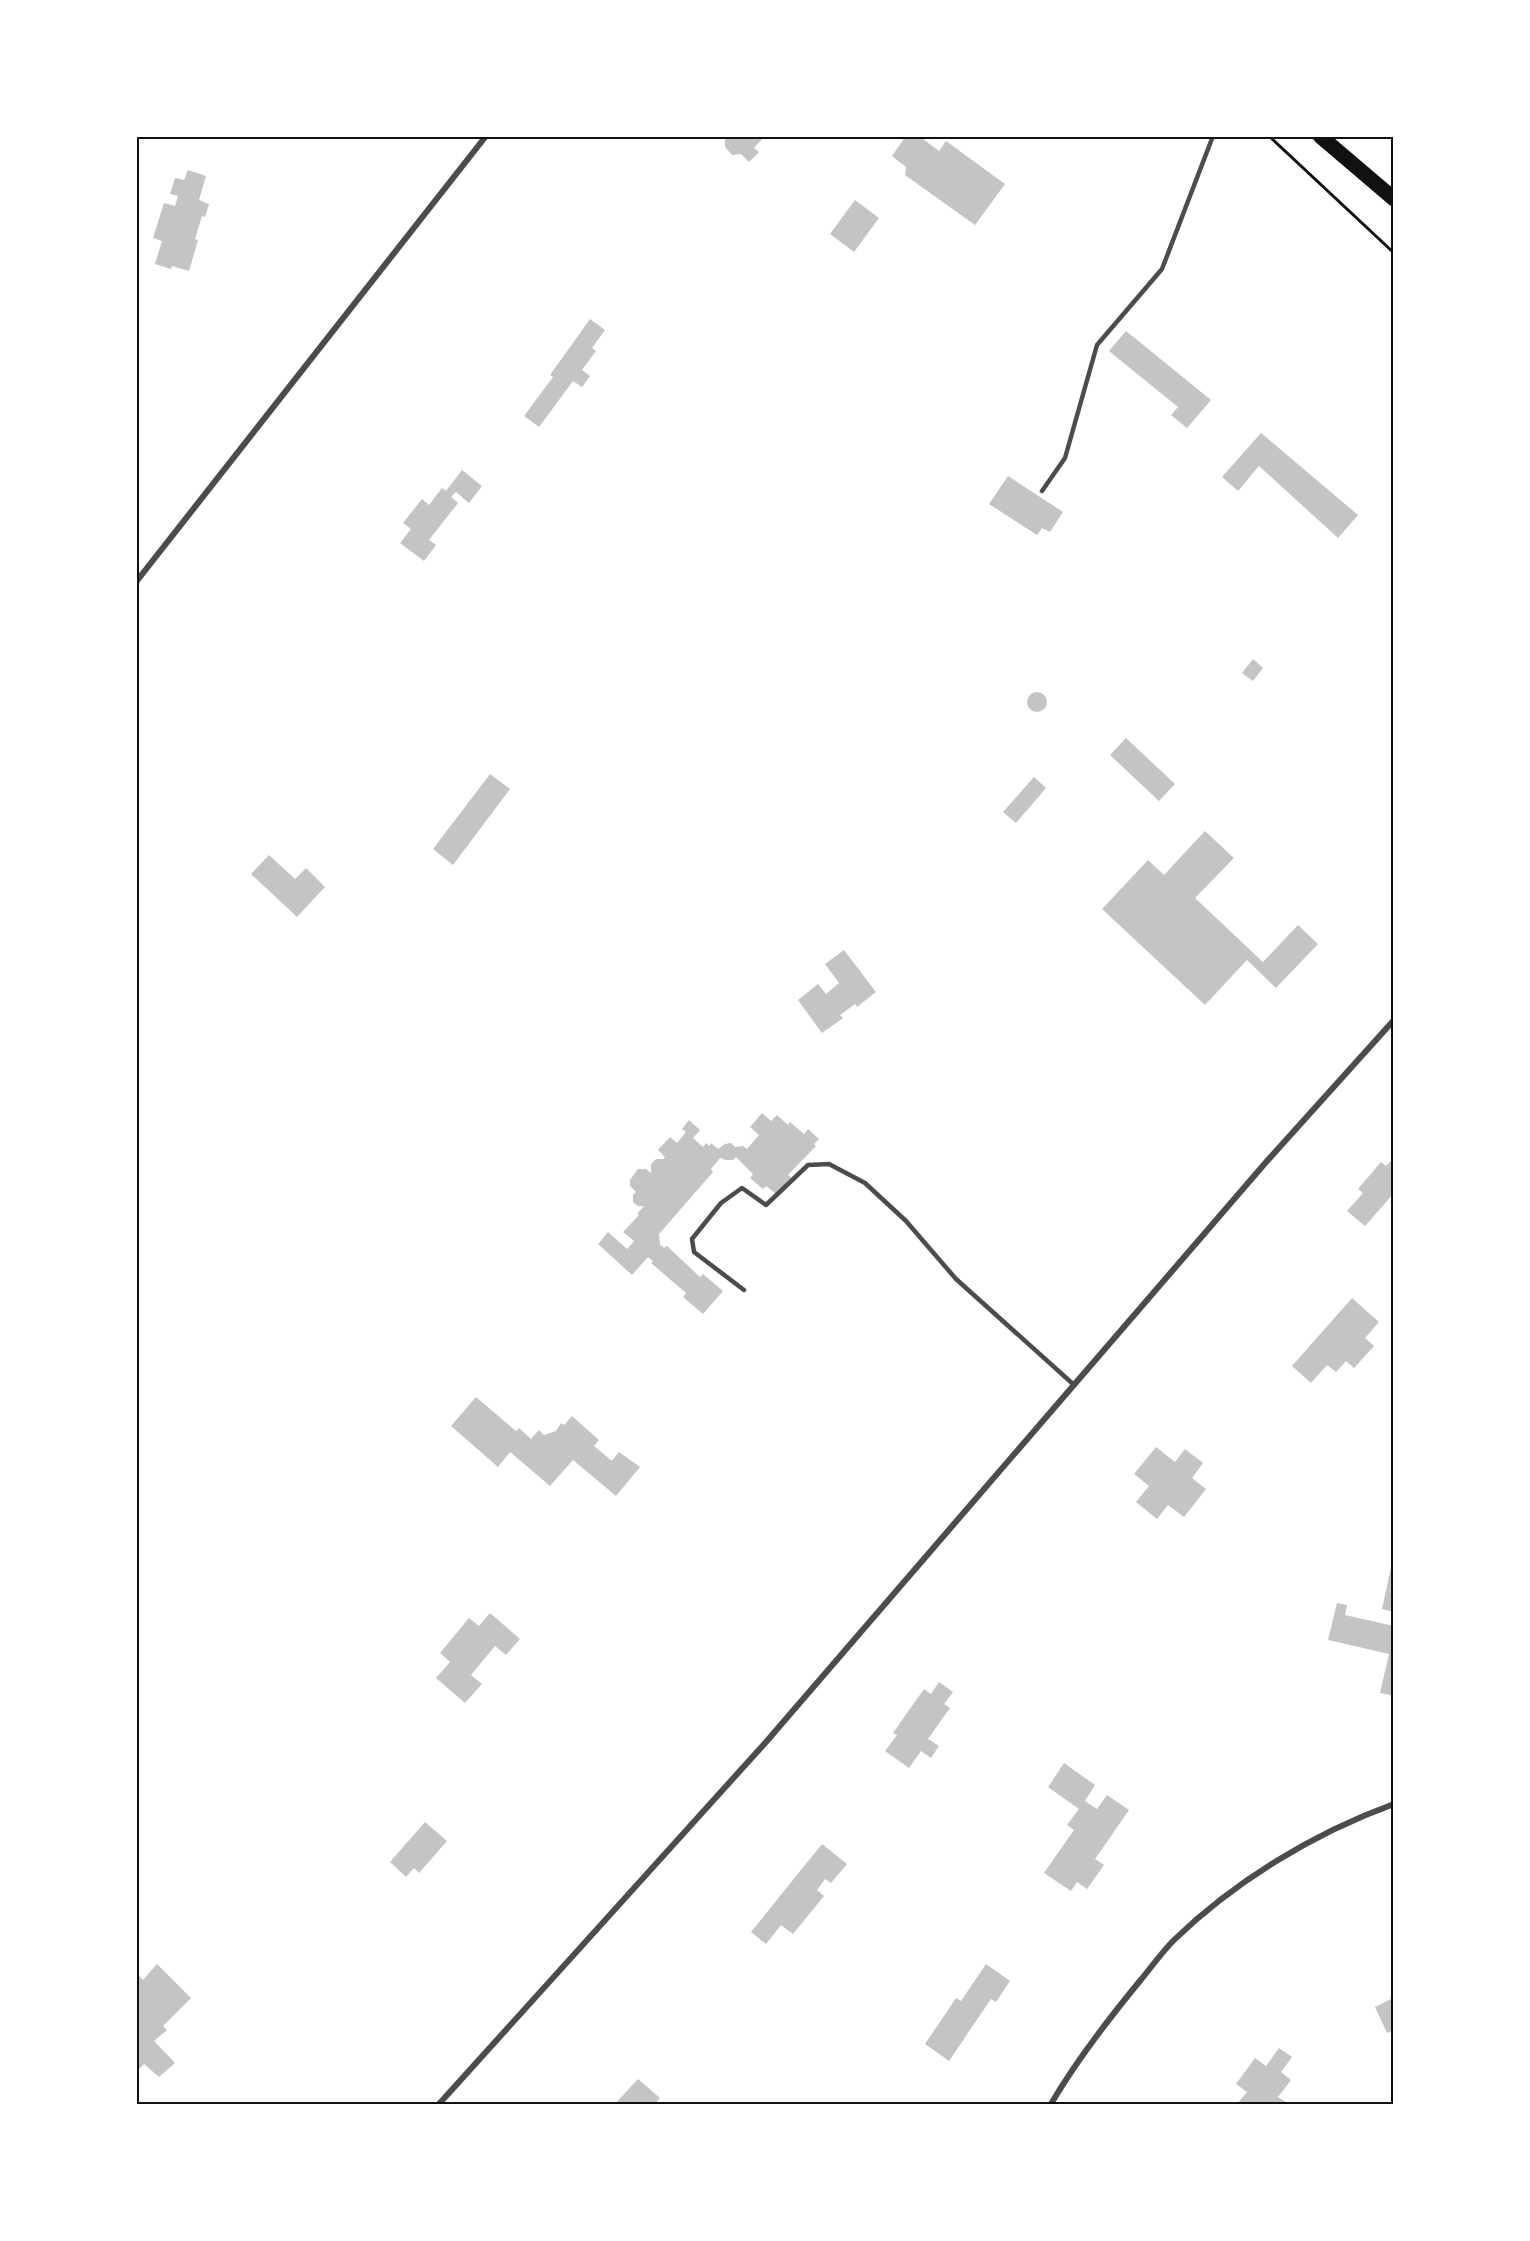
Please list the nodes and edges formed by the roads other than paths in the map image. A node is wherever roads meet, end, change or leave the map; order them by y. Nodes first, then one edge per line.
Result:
1 (486, 136) edge
2 (1213, 136) edge
3 (1320, 136) edge
4 (1394, 199) edge
5 (1042, 491) dead end
6 (136, 582) edge
7 (1394, 1020) edge
8 (744, 1290) dead end
9 (1074, 1384) junction
10 (1394, 1804) edge
11 (439, 2104) edge
12 (1051, 2104) edge

1 - 6 street
2 - 5 lane
3 - 4 main road
7 - 9 street
8 - 9 lane
9 - 11 street
10 - 12 street

